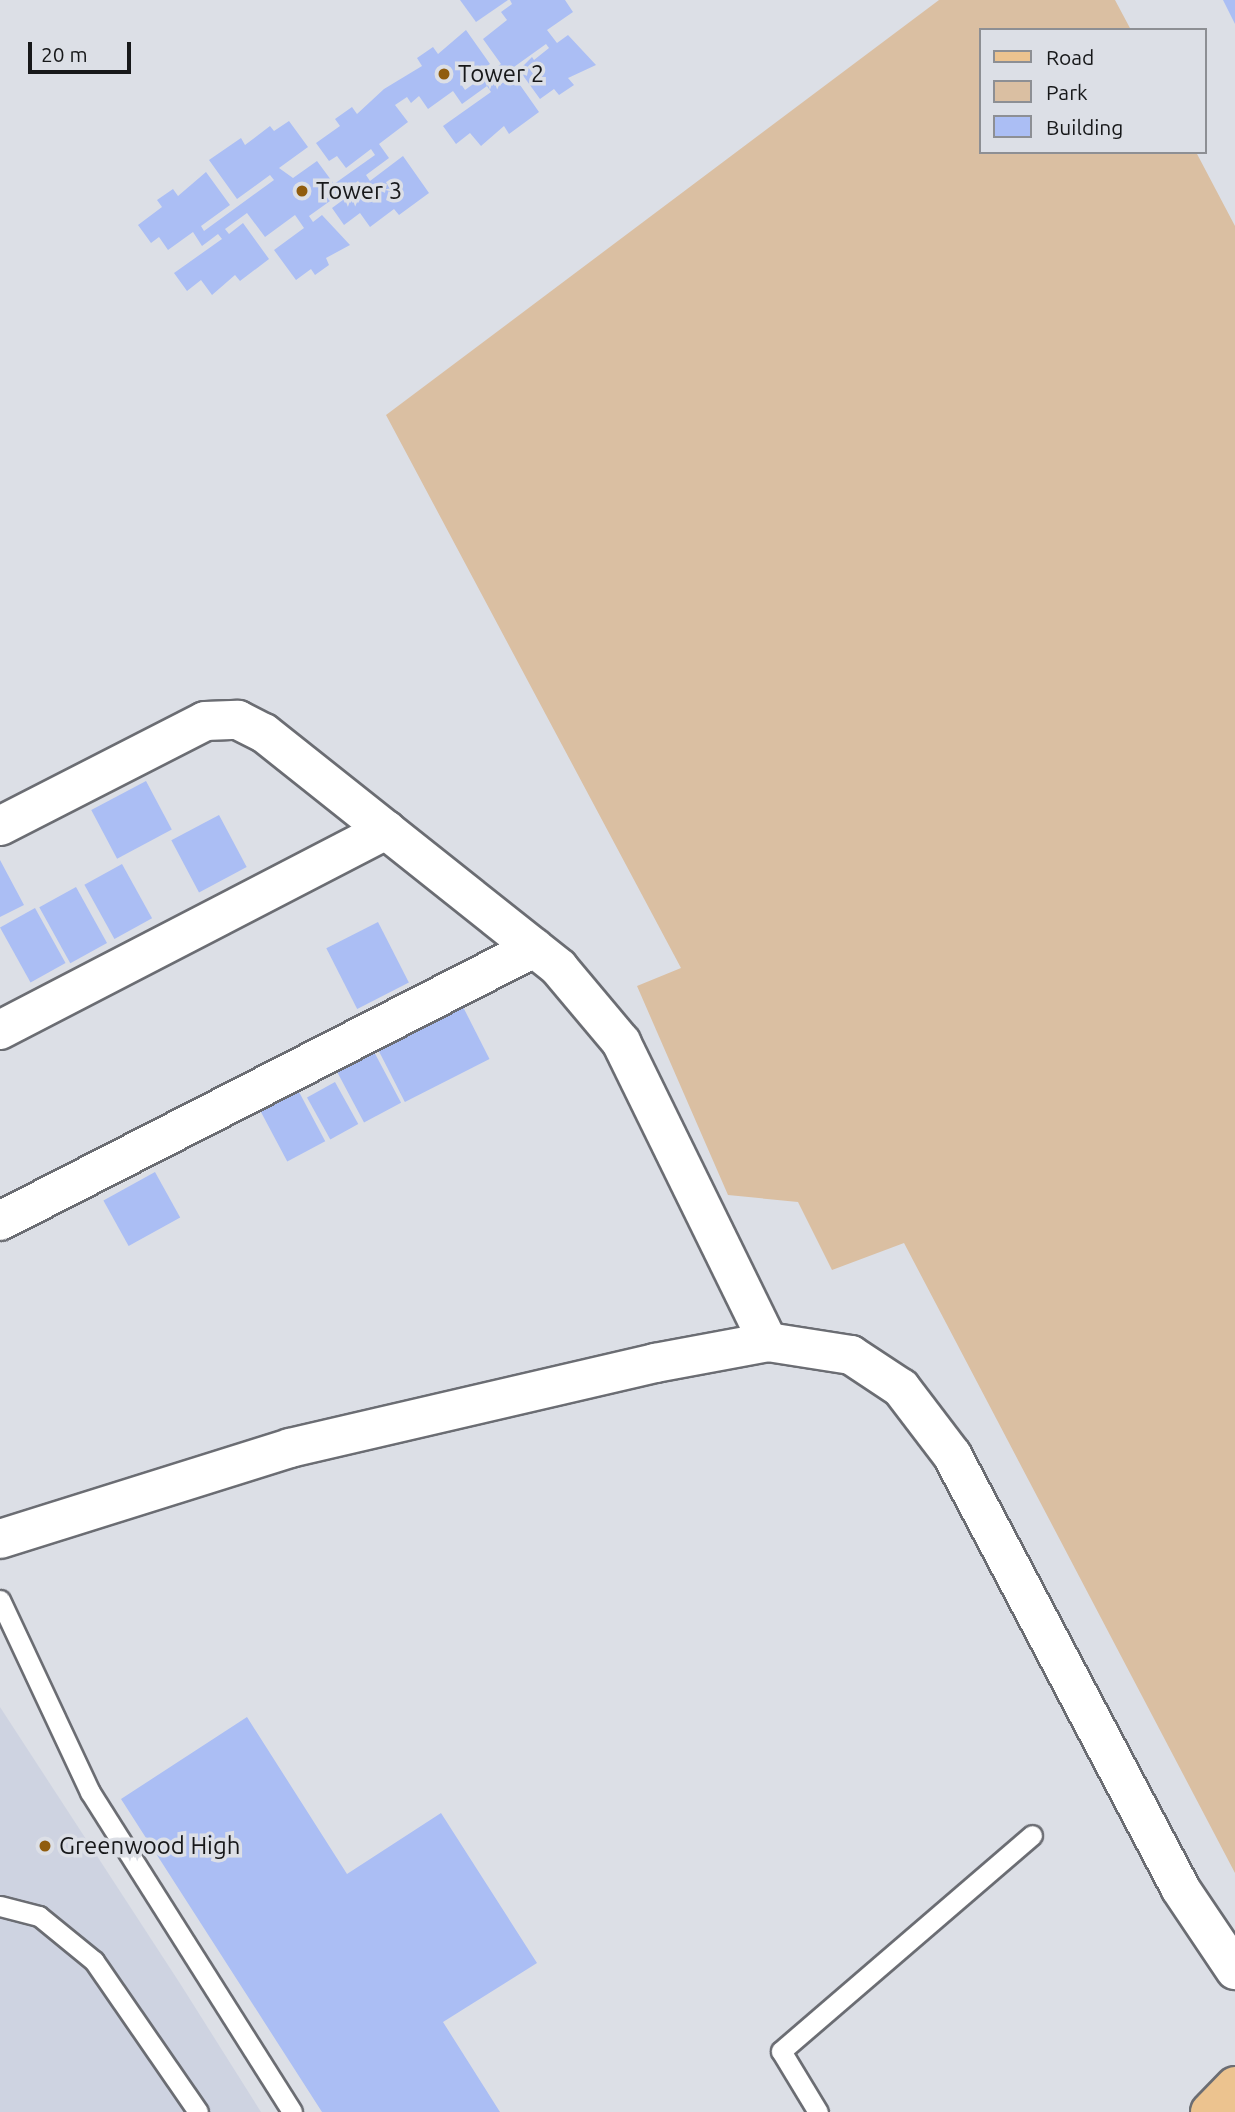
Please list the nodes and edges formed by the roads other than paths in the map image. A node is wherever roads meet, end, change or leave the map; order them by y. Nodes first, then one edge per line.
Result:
1 (0, 826) edge
2 (386, 830) junction
3 (534, 948) junction
4 (0, 1030) edge
5 (0, 1221) edge
6 (768, 1342) junction
7 (0, 1539) edge
8 (0, 1600) edge
9 (1031, 1835) dead end
10 (0, 1906) edge
11 (1235, 1970) edge
12 (1235, 2086) edge
13 (198, 2112) edge
14 (292, 2112) edge
15 (818, 2112) edge
16 (1210, 2112) edge

1 - 2 street
2 - 3 street
2 - 4 street
3 - 5 street
3 - 6 street
6 - 7 street
6 - 11 street
8 - 14 lane
9 - 15 lane
10 - 13 lane
12 - 16 main road

